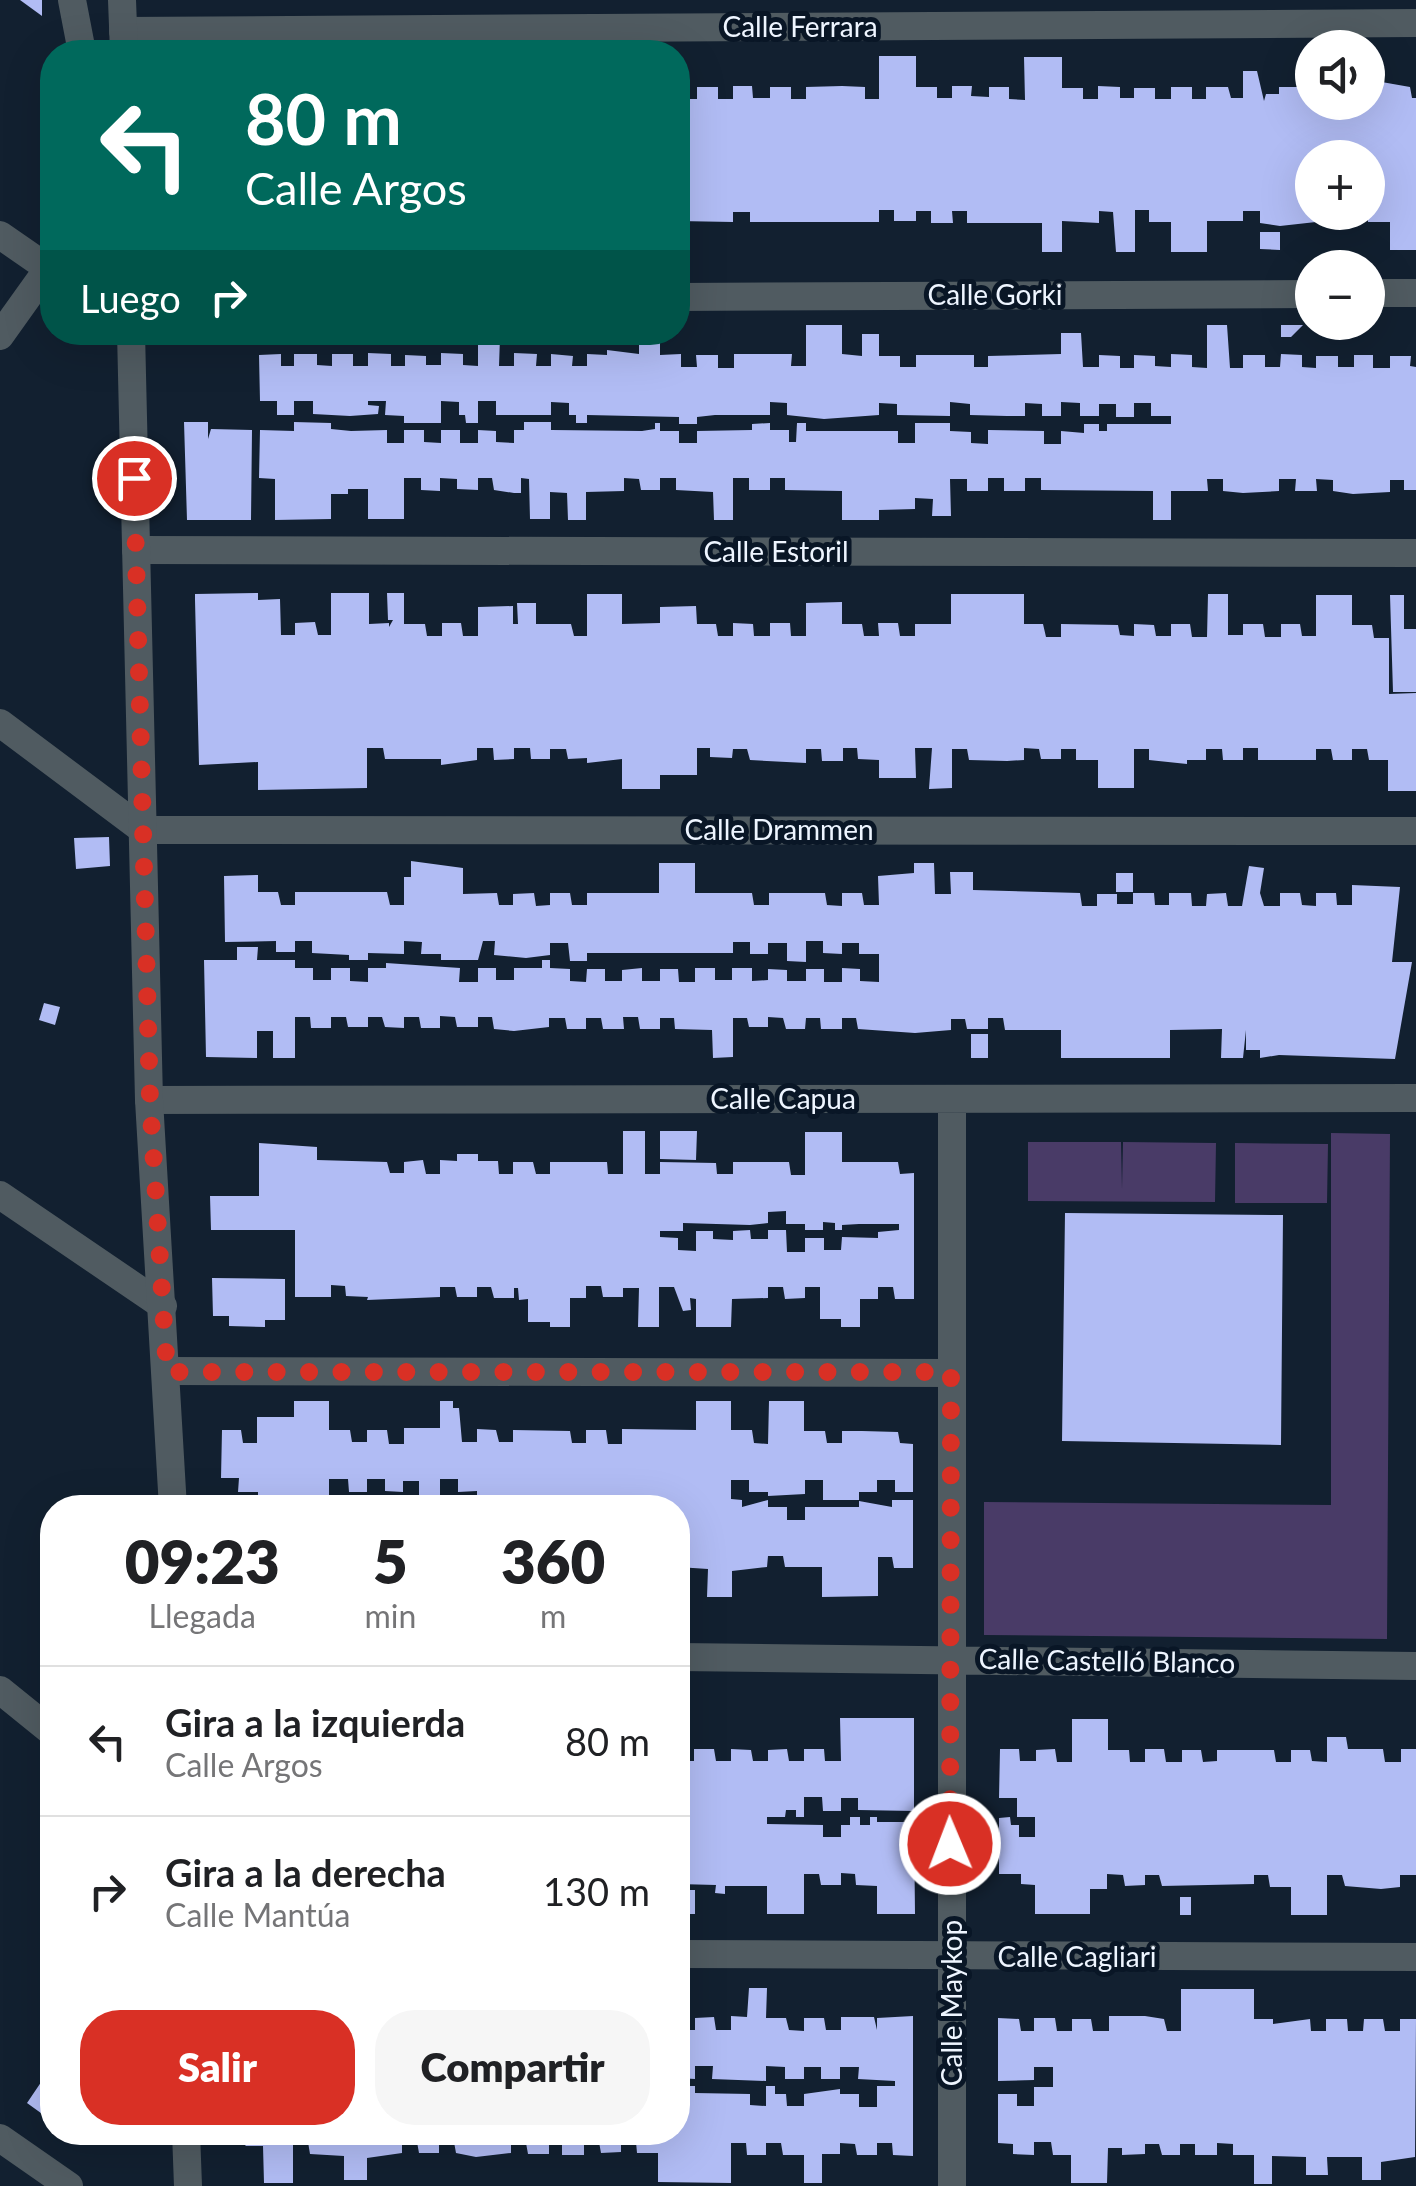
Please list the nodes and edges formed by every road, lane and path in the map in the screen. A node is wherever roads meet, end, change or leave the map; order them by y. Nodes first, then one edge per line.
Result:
1 (72, 0) edge
2 (122, 0) edge
3 (1416, 23) edge
4 (80, 40) edge
5 (123, 40) edge
6 (259, 40) edge
7 (0, 235) edge
8 (40, 263) edge
9 (40, 283) edge
10 (1416, 293) edge
11 (1295, 294) edge
12 (1385, 294) edge
13 (690, 297) edge
14 (0, 336) edge
15 (131, 345) edge
16 (136, 550) junction
17 (1416, 552) edge
18 (0, 724) edge
19 (143, 830) junction
20 (1416, 831) edge
21 (1416, 1098) edge
22 (952, 1099) junction
23 (150, 1100) junction
24 (0, 1195) edge
25 (163, 1306) junction
26 (167, 1372) junction
27 (951, 1372) junction
28 (172, 1495) edge
29 (690, 1657) edge
30 (948, 1658) junction
31 (1416, 1666) edge
32 (0, 1690) edge
33 (40, 1722) edge
34 (690, 1954) edge
35 (952, 1957) junction
36 (1416, 1957) edge
37 (0, 2138) edge
38 (186, 2145) edge
39 (69, 2186) edge
40 (188, 2186) edge
41 (952, 2186) edge

1 - 4 street
2 - 5 street
3 - 6 street, Calle Ferrara
7 - 8 street
9 - 14 street
10 - 12 street
11 - 13 street, Calle Gorki
15 - 16 street
16 - 17 street, Calle Estoril
16 - 19 street
18 - 19 street
19 - 20 street, Calle Drammen
19 - 23 street
21 - 22 street, Calle Capua
22 - 23 street, Calle Capua
22 - 27 street, Calle Maykop
23 - 25 street
24 - 25 street
25 - 26 street
26 - 27 street
26 - 28 street
27 - 30 street, Calle Maykop
29 - 30 street, Calle Castelló Blanco
30 - 31 street, Calle Castelló Blanco
30 - 35 street, Calle Maykop
32 - 33 street
34 - 35 street, Calle Cagliari
35 - 36 street, Calle Cagliari
35 - 41 street, Calle Maykop
37 - 39 street
38 - 40 street

